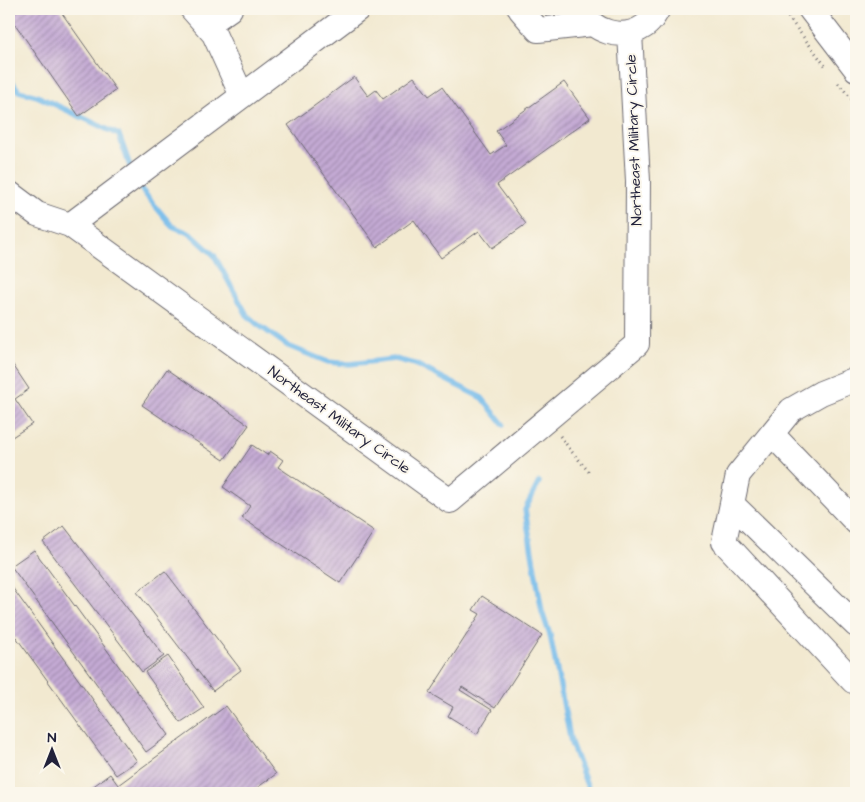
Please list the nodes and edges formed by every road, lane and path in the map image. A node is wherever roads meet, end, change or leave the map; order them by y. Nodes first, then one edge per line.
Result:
1 (230, 9) edge
2 (358, 9) edge
3 (520, 9) edge
4 (658, 9) edge
5 (810, 9) edge
6 (588, 16) edge
7 (200, 17) edge
8 (630, 33) junction
9 (856, 69) edge
10 (242, 96) junction
11 (9, 193) edge
12 (70, 225) junction
13 (856, 379) edge
14 (547, 419) junction
15 (772, 434) junction
16 (590, 473) dead end
17 (732, 504) junction
18 (856, 522) edge
19 (856, 626) edge
20 (856, 681) edge

1 - 7 street
2 - 10 street
3 - 6 street
4 - 8 street, Northeast Military Circle
5 - 9 street
6 - 8 street, Northeast Military Circle
7 - 10 street
8 - 14 street, Northeast Military Circle
10 - 12 street
11 - 12 street
12 - 14 street, Northeast Military Circle
13 - 15 street
14 - 16 path
15 - 17 street
15 - 18 street
17 - 19 street
17 - 20 street

